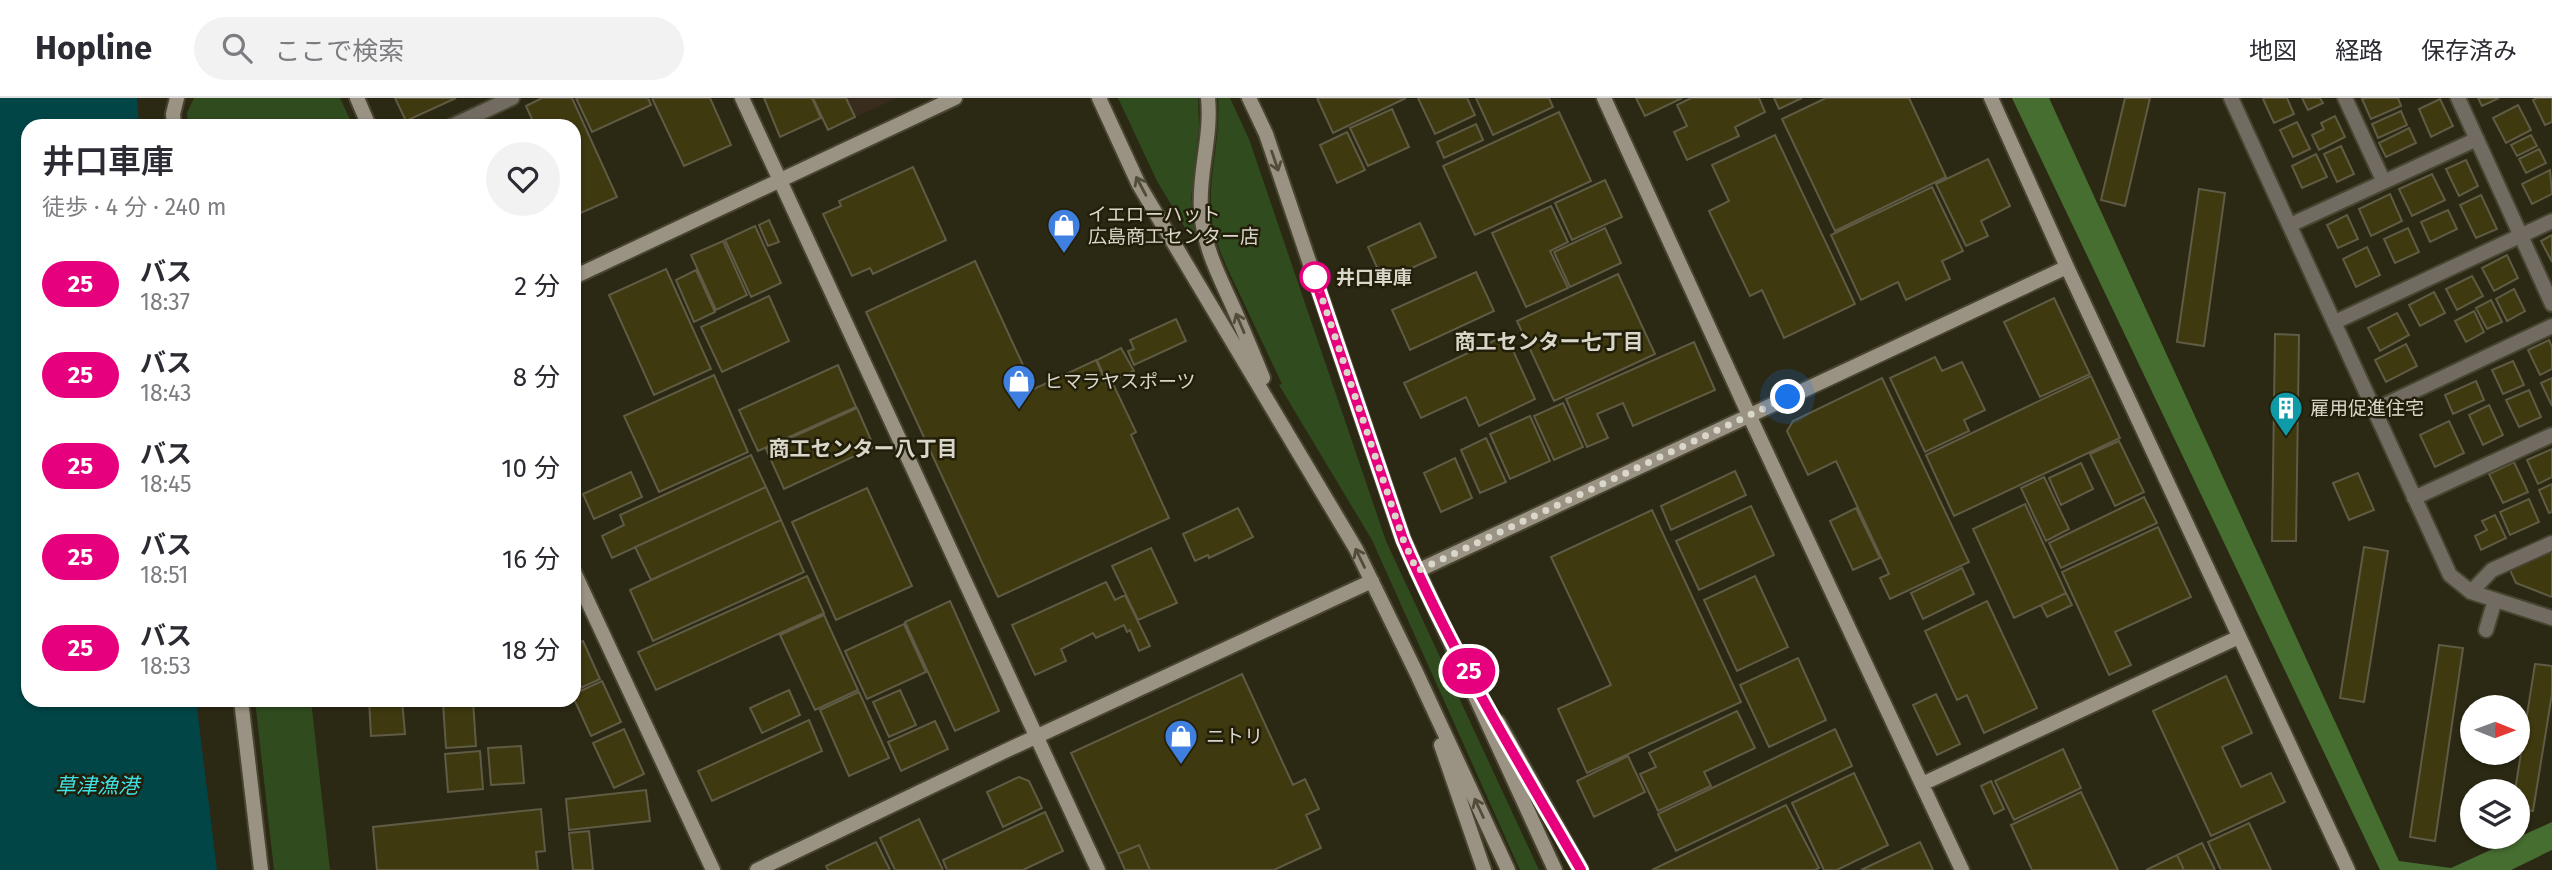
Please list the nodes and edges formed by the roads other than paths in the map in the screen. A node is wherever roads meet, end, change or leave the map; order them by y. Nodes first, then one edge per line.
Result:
1 (177, 98) edge
2 (357, 98) edge
3 (512, 98) edge
4 (741, 98) edge
5 (955, 98) edge
6 (1099, 98) edge
7 (1208, 98) edge
8 (1249, 98) edge
9 (1604, 98) edge
10 (1991, 98) edge
11 (2231, 98) edge
12 (2345, 98) edge
13 (2458, 98) edge
14 (173, 119) edge
15 (366, 119) edge
16 (467, 119) edge
17 (2477, 139) junction
18 (780, 178) junction
19 (2383, 180) junction
20 (2552, 221) edge
21 (2290, 225) junction
22 (2520, 236) junction
23 (2067, 267) junction
24 (581, 274) edge
25 (2552, 304) edge
26 (2334, 322) junction
27 (2552, 326) edge
28 (2374, 410) junction
29 (1749, 415) junction
30 (1286, 430) junction
31 (2552, 435) edge
32 (2414, 498) junction
33 (2552, 543) edge
34 (1417, 571) junction
35 (1372, 582) junction
36 (581, 587) edge
37 (2471, 592) junction
38 (2495, 600) junction
39 (2552, 618) edge
40 (2487, 630) dead end
41 (2239, 637) junction
42 (1451, 639) junction
43 (1416, 672) junction
44 (242, 707) edge
45 (1037, 736) junction
46 (1923, 784) junction
47 (261, 870) edge
48 (713, 870) edge
49 (757, 870) edge
50 (1098, 870) edge
51 (1484, 870) edge
52 (1508, 870) edge
53 (1555, 870) edge
54 (1581, 870) edge
55 (1962, 870) edge
56 (2348, 870) edge

1 - 14 street
2 - 15 street
3 - 16 street
4 - 18 street
5 - 18 street
30 -> 6 street
30 -> 7 street
8 -> 34 street
9 - 29 street
10 - 23 street
11 - 21 street
12 - 19 street
13 - 17 street
17 - 19 street
17 - 22 street
18 - 24 street
18 - 45 street
19 - 21 street
20 - 22 street
21 - 26 street
22 - 25 street
22 - 26 street
23 - 29 street
23 - 41 street
26 - 28 street
27 - 28 street
28 - 32 street
29 - 34 street
29 - 46 street
35 -> 30 street
31 - 32 street
32 - 37 street
33 - 37 street
34 - 42 street
35 - 43 street
35 - 45 street
36 - 48 street
37 - 38 street
38 - 39 street
38 - 40 street
41 - 46 street
41 - 56 street
42 - 53 street
42 - 54 street
43 - 51 street
52 -> 43 street
44 - 47 street
45 - 49 street
45 - 50 street
46 - 55 street

